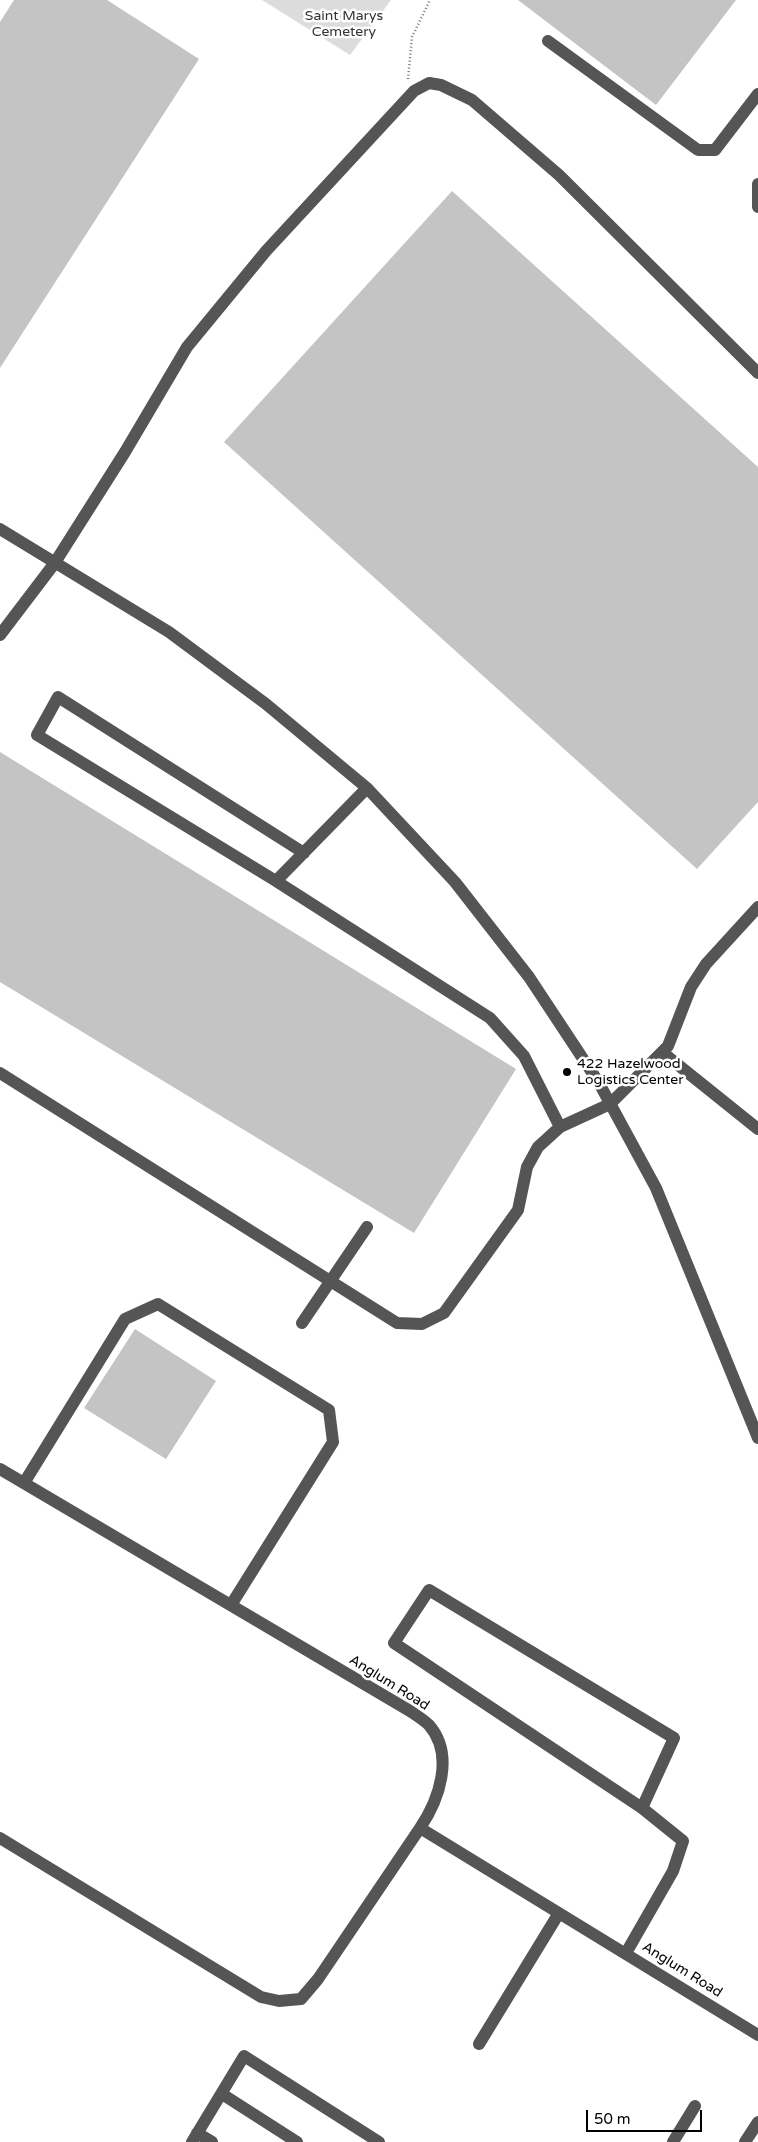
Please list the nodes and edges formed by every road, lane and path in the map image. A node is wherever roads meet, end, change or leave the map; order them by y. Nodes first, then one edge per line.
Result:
1 (430, 0) edge
2 (548, 41) dead end
3 (414, 91) junction
4 (758, 94) edge
5 (758, 184) edge
6 (758, 207) edge
7 (758, 373) edge
8 (0, 530) edge
9 (54, 564) junction
10 (0, 635) edge
11 (367, 788) junction
12 (304, 853) junction
13 (276, 881) junction
14 (758, 907) edge
15 (662, 1052) junction
16 (0, 1073) edge
17 (610, 1104) junction
18 (560, 1126) junction
19 (758, 1130) edge
20 (367, 1227) dead end
21 (331, 1280) junction
22 (302, 1323) dead end
23 (758, 1438) edge
24 (0, 1469) edge
25 (24, 1483) junction
26 (232, 1605) junction
27 (642, 1808) junction
28 (420, 1828) junction
29 (0, 1838) edge
30 (559, 1913) junction
31 (626, 1954) junction
32 (758, 2034) edge
33 (479, 2044) dead end
34 (222, 2094) junction
35 (695, 2106) dead end
36 (758, 2122) edge
37 (194, 2138) edge
38 (212, 2142) edge
39 (297, 2142) edge
40 (379, 2142) edge
41 (673, 2142) edge
42 (745, 2142) edge

1 - 3 path
2 - 4 street
3 - 7 street
3 - 9 street
5 - 6 street
8 - 9 street
9 - 10 street
9 - 11 street
11 - 12 street
11 - 17 street
12 - 13 street
12 - 13 street
13 - 18 street
14 - 15 street
15 - 17 street
15 - 19 street
16 - 21 street
17 - 18 street
17 - 23 street
18 - 21 street
20 - 21 street
21 - 22 street
24 - 25 street, Anglum Road
25 - 26 street, Anglum Road
25 - 26 street
26 - 28 street, Anglum Road
27 - 27 street
27 - 31 street
28 - 29 street
28 - 30 street, Anglum Road
30 - 31 street, Anglum Road
30 - 33 street
31 - 32 street, Anglum Road
34 - 37 street
34 - 39 street
34 - 40 street
35 - 41 street
36 - 42 street
37 - 38 street

